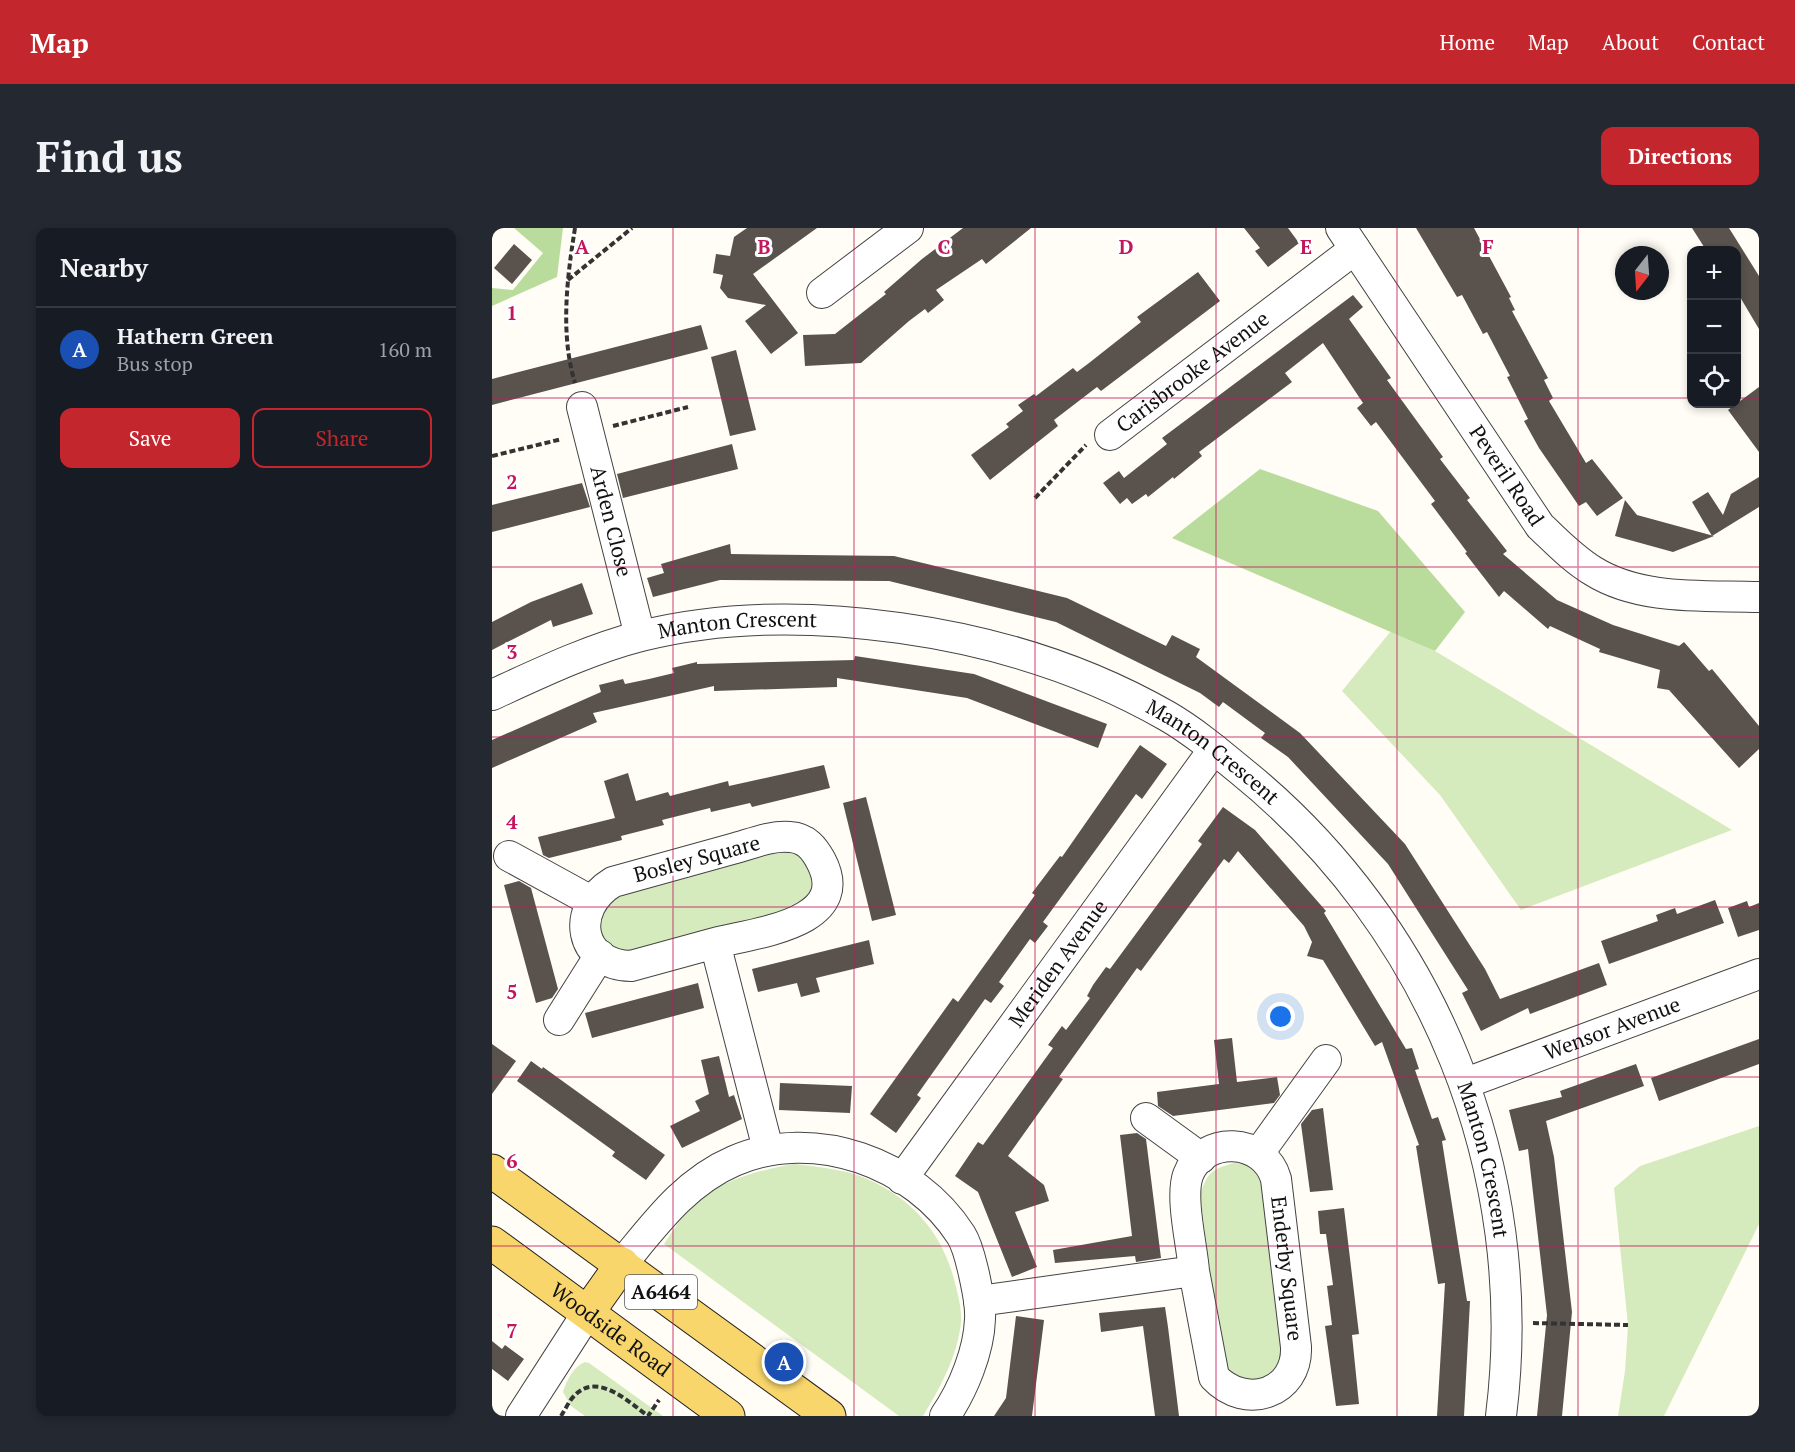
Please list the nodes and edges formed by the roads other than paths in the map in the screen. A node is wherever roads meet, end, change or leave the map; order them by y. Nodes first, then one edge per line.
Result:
1 (908, 228) edge
2 (1348, 239) edge
3 (822, 293) dead end
4 (582, 406) road end
5 (1110, 435) road end
6 (1759, 597) edge
7 (640, 636) junction
8 (492, 695) edge
9 (1214, 749) junction
10 (509, 856) dead end
11 (591, 900) junction
12 (715, 943) junction
13 (600, 955) junction
14 (1759, 974) edge
15 (559, 1020) dead end
16 (1326, 1060) dead end
17 (1466, 1083) junction
18 (1146, 1118) dead end
19 (768, 1149) junction
20 (1259, 1154) junction
21 (1201, 1158) junction
22 (492, 1171) edge
23 (902, 1179) junction
24 (492, 1243) edge
25 (622, 1264) junction
26 (1194, 1271) junction
27 (980, 1301) junction
28 (588, 1312) junction
29 (532, 1412) edge
30 (729, 1416) edge
31 (829, 1416) edge
32 (945, 1416) edge
33 (1501, 1416) edge

1 - 3 street
2 - 5 street, Carisbrooke Avenue
2 - 6 street, Peveril Road
4 - 7 street, Arden Close
7 - 8 street, Manton Crescent
7 - 9 street, Manton Crescent
9 - 17 street, Manton Crescent
9 - 23 street, Meriden Avenue
10 - 11 street
11 - 12 street, Bosley Square
11 - 13 street
12 - 13 street, Bosley Square
12 - 19 street
13 - 15 street
14 - 17 street, Wensor Avenue
16 - 20 street
17 - 33 street, Manton Crescent
18 - 21 street
19 - 23 street
19 - 25 street
20 - 21 street
20 - 26 street, Enderby Square
21 - 26 street, Enderby Square
22 - 25 main road, A6464
23 - 27 street
24 - 28 main road, Woodside Road / A6464
25 - 28 main road
25 - 31 main road, A6464
26 - 27 street
27 - 32 street
28 - 29 street
28 - 30 main road, Woodside Road / A6464

